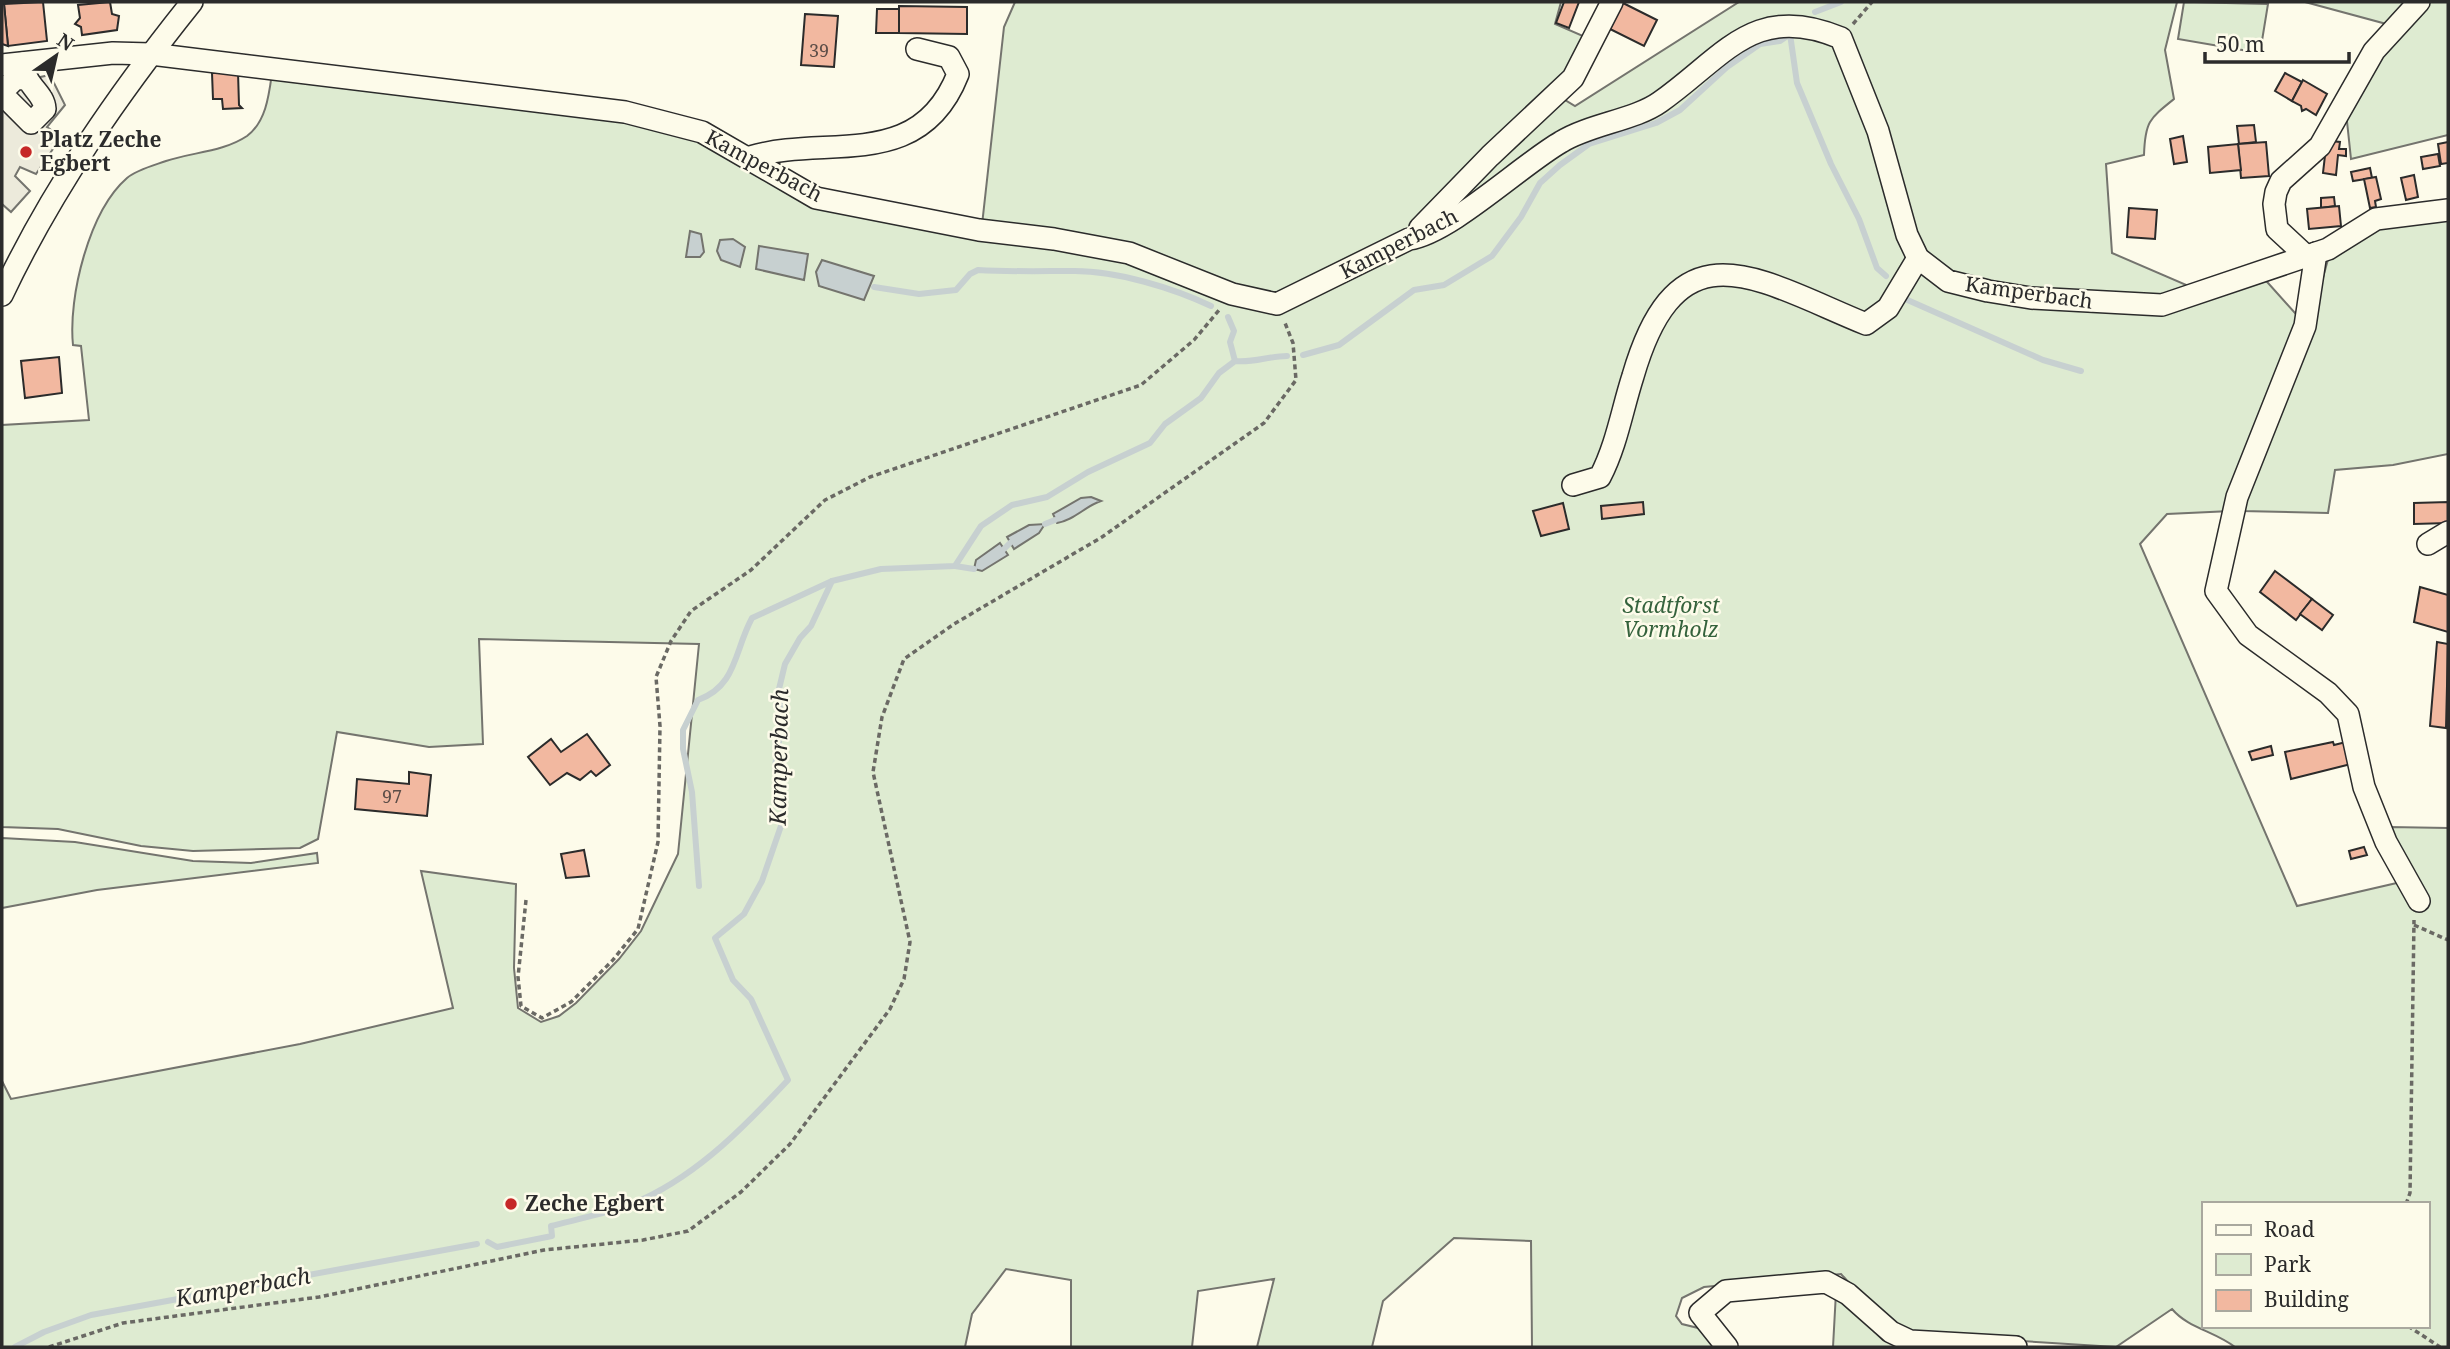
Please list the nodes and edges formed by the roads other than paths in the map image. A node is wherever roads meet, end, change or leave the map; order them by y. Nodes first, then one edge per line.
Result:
1 (192, 2) edge
2 (1612, 2) edge
3 (2419, 2) edge
4 (917, 49) dead end
5 (151, 54) junction
6 (16, 69) edge
7 (750, 158) junction
8 (2448, 210) edge
9 (1409, 239) junction
10 (2310, 254) junction
11 (1918, 258) junction
12 (4, 283) edge
13 (1573, 485) dead end
14 (2448, 532) edge
15 (2428, 544) dead end
16 (2419, 901) dead end
17 (1727, 1347) edge
18 (2016, 1347) edge

1 - 5 street
2 - 9 street
3 - 10 street
4 - 7 street
5 - 6 street, Kamperbach
5 - 7 street, Kamperbach
5 - 12 street
7 - 9 street, Kamperbach
8 - 10 street, Kamperbach
9 - 11 street, Kamperbach
10 - 11 street, Kamperbach
10 - 16 street
11 - 13 street
14 - 15 street
17 - 18 street

